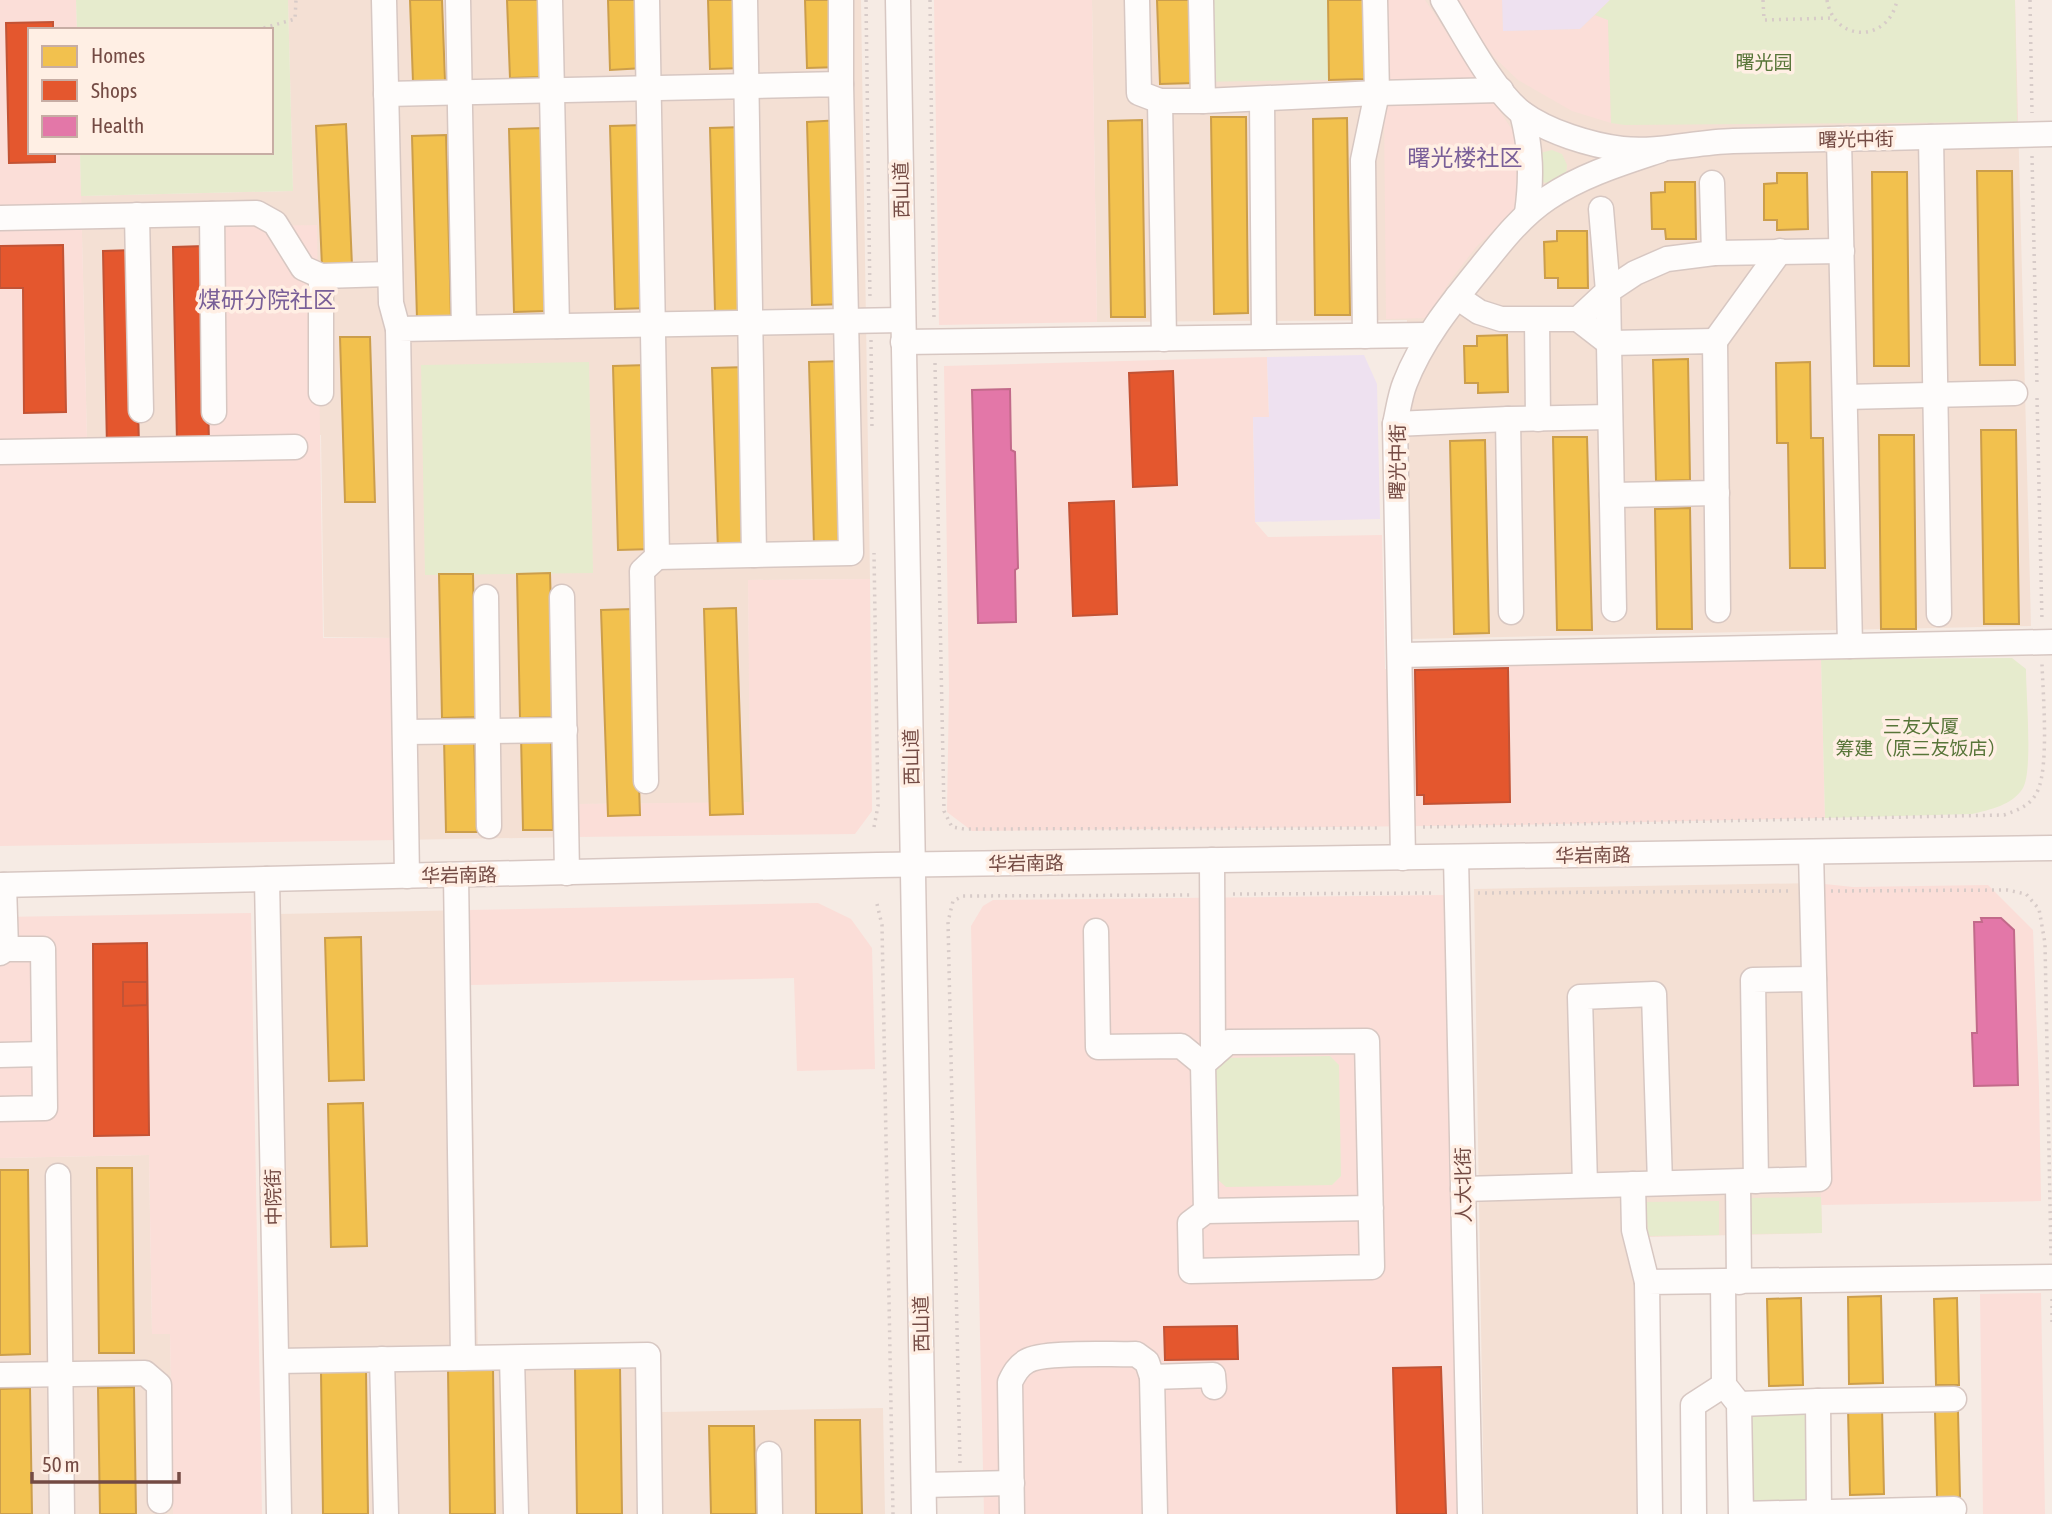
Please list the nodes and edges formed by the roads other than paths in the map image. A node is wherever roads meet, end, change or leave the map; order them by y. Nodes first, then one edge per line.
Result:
1 (384, 0) edge
2 (458, 0) edge
3 (550, 0) edge
4 (647, 0) edge
5 (745, 0) edge
6 (841, 0) edge
7 (898, 0) edge
8 (1137, 0) edge
9 (1201, 0) edge
10 (1375, 0) edge
11 (1443, 0) edge
12 (841, 84) junction
13 (746, 86) junction
14 (649, 88) junction
15 (552, 90) junction
16 (1501, 90) junction
17 (460, 92) junction
18 (1377, 93) junction
19 (386, 94) junction
20 (1262, 100) junction
21 (1160, 101) junction
22 (1203, 101) junction
23 (1522, 113) junction
24 (2052, 134) edge
25 (1931, 137) junction
26 (1839, 139) junction
27 (1661, 150) junction
28 (1713, 183) dead end
29 (1601, 209) dead end
30 (1527, 213) junction
31 (212, 214) junction
32 (137, 215) junction
33 (0, 218) edge
34 (1780, 251) junction
35 (1842, 251) junction
36 (1714, 253) junction
37 (390, 274) junction
38 (321, 276) junction
39 (1608, 291) junction
40 (1457, 297) junction
41 (1578, 319) junction
42 (1537, 320) junction
43 (846, 321) junction
44 (750, 323) junction
45 (653, 324) junction
46 (557, 326) junction
47 (464, 327) junction
48 (398, 329) junction
49 (903, 331) junction
50 (1428, 335) junction
51 (1365, 336) junction
52 (1264, 337) junction
53 (1164, 339) junction
54 (1715, 341) junction
55 (1609, 343) junction
56 (321, 393) dead end
57 (2015, 393) dead end
58 (1935, 395) junction
59 (1845, 397) junction
60 (141, 410) dead end
61 (215, 412) dead end
62 (1610, 417) junction
63 (1508, 419) junction
64 (1538, 419) junction
65 (1395, 424) junction
66 (295, 447) dead end
67 (0, 452) edge
68 (1717, 493) junction
69 (1612, 495) junction
70 (754, 555) junction
71 (657, 557) junction
72 (486, 597) dead end
73 (562, 597) dead end
74 (1614, 609) dead end
75 (1718, 610) dead end
76 (1511, 612) dead end
77 (1939, 614) dead end
78 (2052, 642) edge
79 (1850, 646) junction
80 (1400, 655) junction
81 (565, 730) junction
82 (488, 731) junction
83 (405, 733) junction
84 (646, 781) dead end
85 (489, 825) dead end
86 (2052, 848) edge
87 (1811, 852) junction
88 (1456, 857) junction
89 (1403, 858) junction
90 (1212, 860) junction
91 (912, 865) junction
92 (567, 873) junction
93 (456, 875) junction
94 (407, 876) junction
95 (267, 879) junction
96 (2, 885) edge
97 (1096, 931) dead end
98 (3, 951) edge
99 (1814, 979) junction
100 (44, 1054) junction
101 (0, 1055) edge
102 (1208, 1060) junction
103 (0, 1109) edge
104 (58, 1176) dead end
105 (1747, 1181) junction
106 (1660, 1183) junction
107 (1633, 1184) junction
108 (1585, 1185) junction
109 (1463, 1189) junction
110 (1371, 1208) junction
111 (1206, 1211) junction
112 (2052, 1277) edge
113 (1647, 1282) junction
114 (1731, 1282) junction
115 (463, 1358) junction
116 (512, 1358) junction
117 (382, 1359) junction
118 (277, 1361) junction
119 (60, 1374) junction
120 (0, 1376) edge
121 (1153, 1377) junction
122 (1214, 1387) dead end
123 (1732, 1395) junction
124 (1954, 1399) dead end
125 (1818, 1401) junction
126 (769, 1454) dead end
127 (1012, 1483) junction
128 (924, 1485) junction
129 (160, 1501) dead end
130 (1954, 1509) dead end
131 (1819, 1512) junction
132 (62, 1514) edge
133 (279, 1514) edge
134 (386, 1514) edge
135 (516, 1514) edge
136 (650, 1514) edge
137 (770, 1514) edge
138 (924, 1514) edge
139 (1012, 1514) edge
140 (1155, 1514) edge
141 (1470, 1514) edge
142 (1650, 1514) edge
143 (1694, 1514) edge

1 - 19 street
2 - 17 street
3 - 15 street
4 - 14 street
5 - 13 street
6 - 12 street
7 - 49 street, 西山道
8 - 21 street
9 - 22 street
10 - 18 street
11 - 16 street, 曙光中街
12 - 13 street
12 - 43 street
13 - 14 street
13 - 44 street
14 - 15 street
14 - 45 street
15 - 17 street
15 - 46 street
16 - 18 street
16 - 23 street, 曙光中街
17 - 19 street
17 - 47 street
18 - 20 street
18 - 51 street
19 - 37 street
20 - 22 street
20 - 52 street
21 - 22 street
21 - 53 street
23 - 27 street, 曙光中街
23 - 30 street
24 - 25 street, 曙光中街
25 - 26 street, 曙光中街
25 - 58 street
26 - 27 street, 曙光中街
26 - 35 street
27 - 30 street, 曙光中街
28 - 36 street
29 - 39 street
30 - 40 street, 曙光中街
31 - 32 street
31 - 38 street
31 - 61 street
32 - 33 street
32 - 60 street
34 - 35 street
34 - 36 street
34 - 54 street
35 - 59 street
36 - 39 street
37 - 38 street
37 - 48 street
38 - 56 street
39 - 41 street
39 - 55 street
40 - 42 street
40 - 50 street, 曙光中街
41 - 42 street
41 - 55 street
42 - 64 street
43 - 44 street
43 - 49 street
43 - 70 street
44 - 45 street
44 - 70 street
45 - 46 street
45 - 71 street
46 - 47 street
47 - 48 street
48 - 83 street
49 - 53 street
49 - 91 street, 西山道
50 - 51 street
50 - 65 street, 曙光中街
51 - 52 street
52 - 53 street
54 - 55 street
54 - 68 street
55 - 62 street
57 - 58 street
58 - 59 street
58 - 77 street
59 - 79 street
62 - 64 street
62 - 69 street
63 - 64 street
63 - 65 street
63 - 76 street
65 - 80 street, 曙光中街
66 - 67 street
68 - 69 street
68 - 75 street
69 - 74 street
70 - 71 street
71 - 84 street
72 - 82 street
73 - 81 street
78 - 79 street
79 - 80 street
80 - 89 street, 曙光中街
81 - 82 street
81 - 92 street
82 - 83 street
82 - 85 street
83 - 94 street
86 - 87 street, 华岩南路
87 - 88 street, 华岩南路
87 - 99 street
88 - 89 street, 华岩南路
88 - 109 street, 人大北街
89 - 90 street, 华岩南路
90 - 91 street, 华岩南路
90 - 102 street
91 - 92 street, 华岩南路
91 - 128 street, 西山道
92 - 93 street, 华岩南路
93 - 94 street, 华岩南路
93 - 115 street
94 - 95 street, 华岩南路
95 - 96 street, 华岩南路
95 - 118 street, 中院街
96 - 98 street
97 - 102 street
98 - 100 street
99 - 105 street
99 - 105 street
100 - 101 street
100 - 103 street
102 - 110 street
102 - 111 street
104 - 119 street
105 - 106 street
105 - 114 street
106 - 107 street
106 - 108 street
107 - 108 street
107 - 113 street
108 - 109 street
109 - 141 street, 人大北街
110 - 111 street
110 - 111 street
112 - 114 street
113 - 114 street
113 - 142 street
114 - 123 street
115 - 116 street
115 - 117 street
116 - 135 street
116 - 136 street
117 - 118 street
117 - 134 street
118 - 133 street, 中院街
119 - 120 street
119 - 129 street
119 - 132 street
121 - 122 street
121 - 127 street
121 - 140 street
123 - 125 street
123 - 131 street
123 - 143 street
124 - 125 street
125 - 131 street
126 - 137 street
127 - 128 street
127 - 139 street
128 - 138 street, 西山道
130 - 131 street

